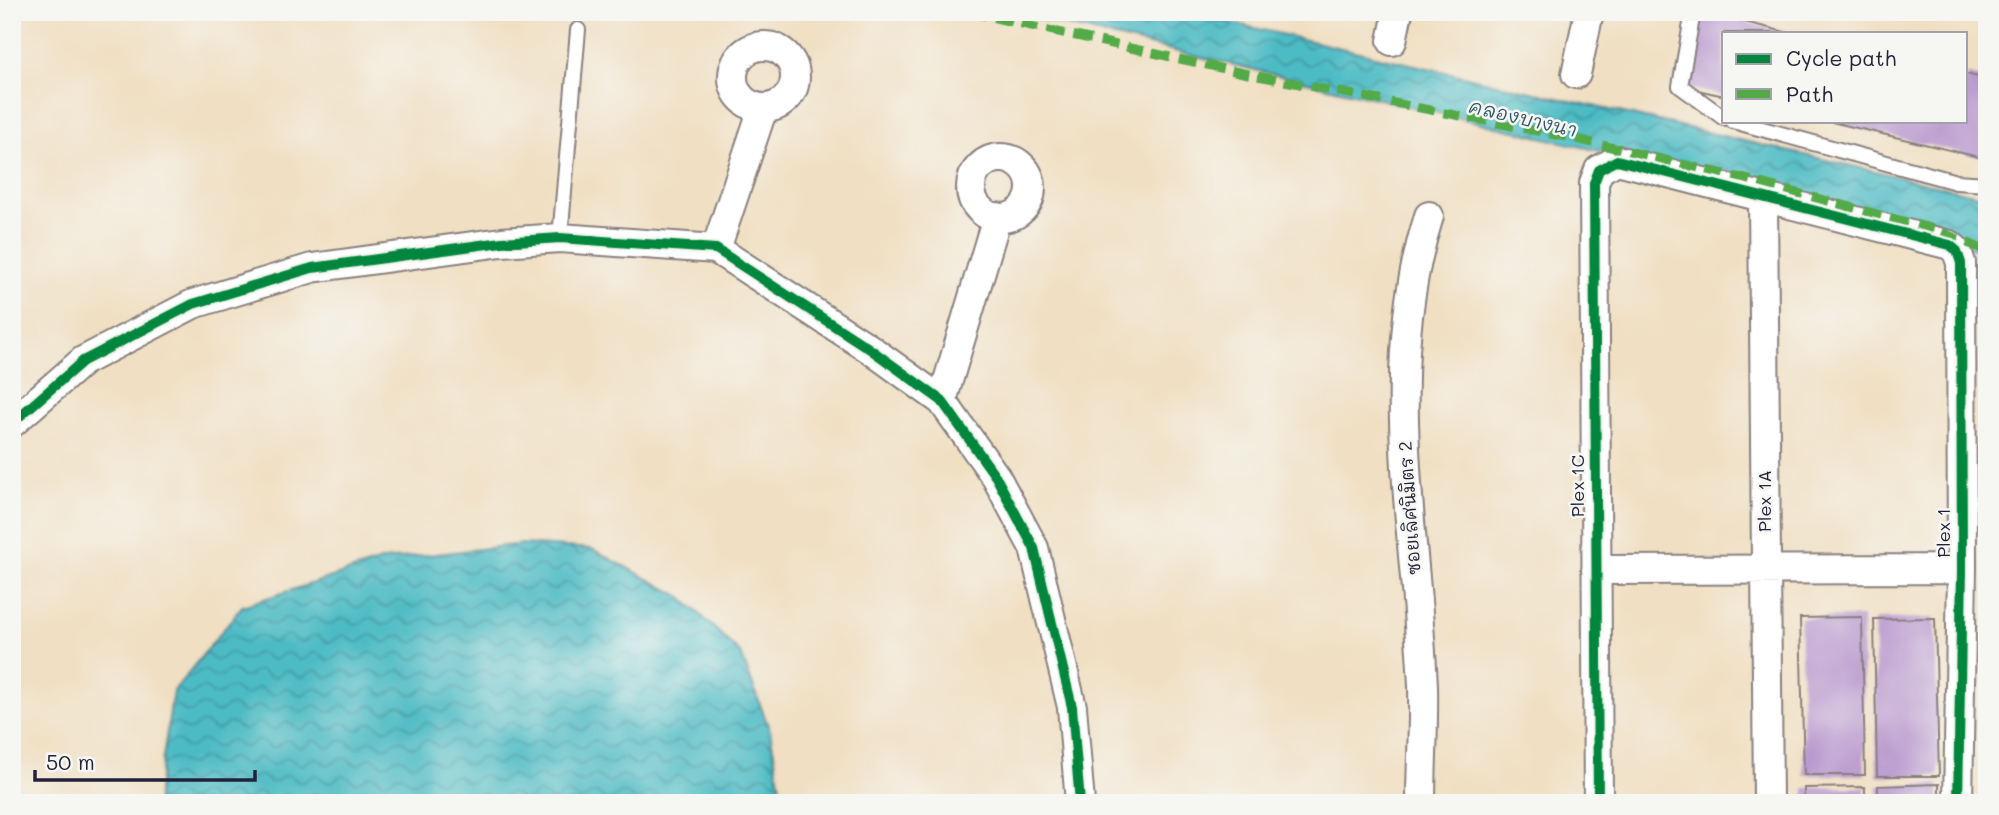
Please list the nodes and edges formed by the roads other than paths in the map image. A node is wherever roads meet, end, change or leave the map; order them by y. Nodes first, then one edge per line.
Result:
1 (1398, 12) edge
2 (1589, 12) edge
3 (1693, 12) edge
4 (578, 30) dead end
5 (1392, 41) dead end
6 (1576, 75) dead end
7 (763, 108) dead end
8 (1722, 117) edge
9 (1737, 122) edge
10 (1987, 184) edge
11 (1763, 199) junction
12 (1429, 216) dead end
13 (997, 217) dead end
14 (561, 238) junction
15 (716, 249) junction
16 (942, 401) junction
17 (12, 423) edge
18 (1766, 569) junction
19 (1962, 569) junction
20 (1596, 570) junction
21 (1080, 803) edge
22 (1421, 803) edge
23 (1598, 803) edge
24 (1768, 803) edge
25 (1958, 803) edge

1 - 5 street
2 - 6 street
3 - 8 lane
4 - 14 lane
7 - 15 street
9 - 10 lane
11 - 18 street, Plex 1A
11 - 19 street, Plex 1
11 - 20 street, Plex 1C
12 - 22 street, ซอยเลิศนิมิตร 2
13 - 16 street
14 - 15 street
14 - 17 street
15 - 16 street
16 - 21 street
18 - 19 street
18 - 20 street
18 - 24 street, Plex 1A
19 - 25 street, Plex 1
20 - 23 street, Plex 1C

